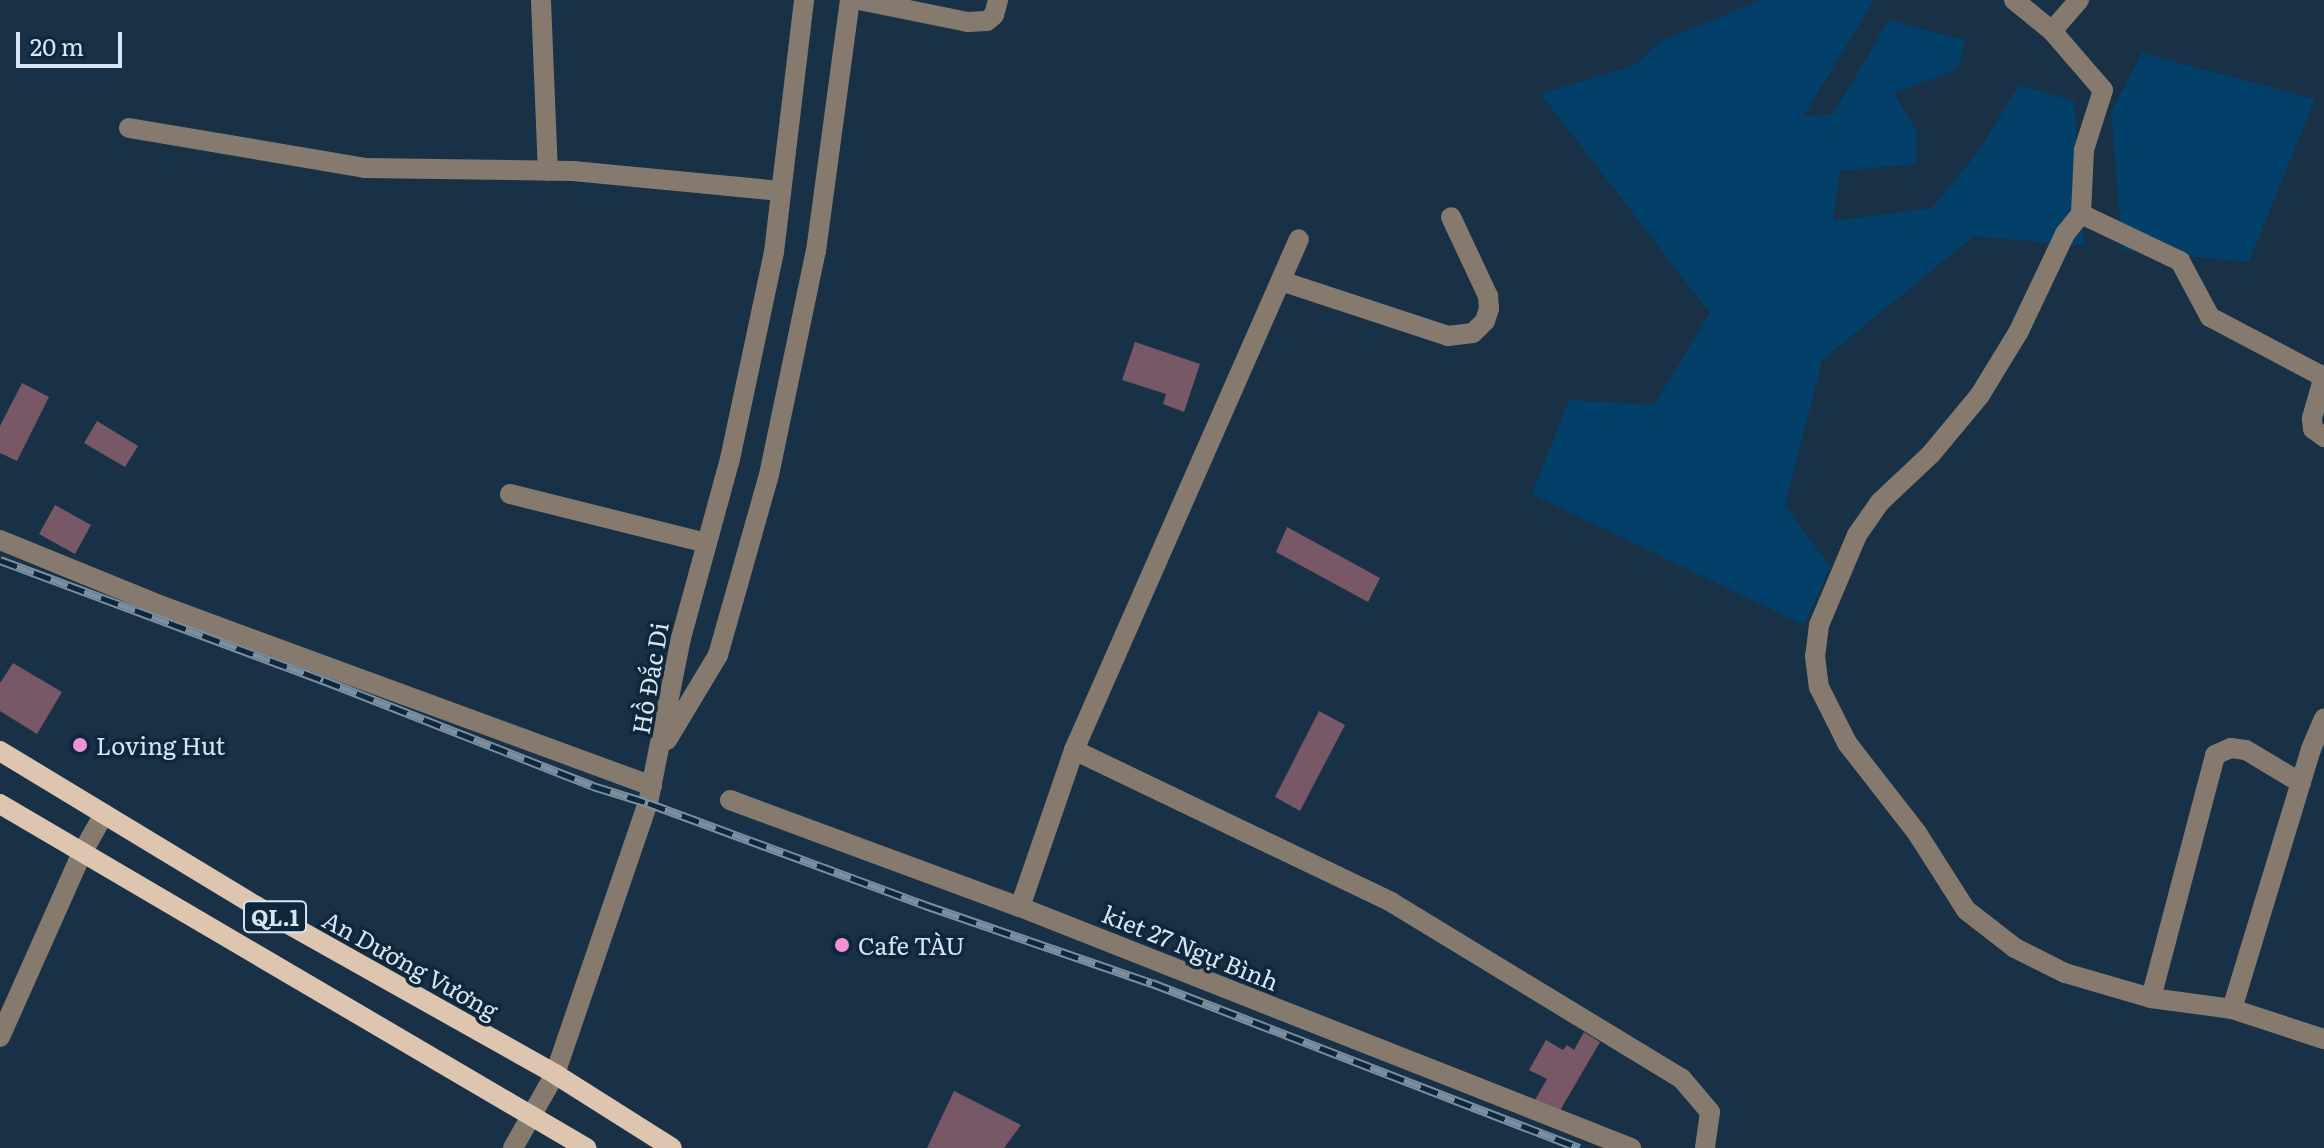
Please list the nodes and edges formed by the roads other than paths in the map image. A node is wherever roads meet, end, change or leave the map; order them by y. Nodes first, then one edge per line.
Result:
1 (541, 0) edge
2 (804, 0) edge
3 (850, 0) edge
4 (859, 0) edge
5 (998, 0) edge
6 (2014, 0) edge
7 (2079, 0) edge
8 (2052, 31) junction
9 (129, 128) dead end
10 (548, 171) junction
11 (781, 191) junction
12 (2081, 214) junction
13 (1451, 217) dead end
14 (1299, 239) dead end
15 (1281, 281) junction
16 (2324, 437) edge
17 (510, 494) dead end
18 (0, 540) edge
19 (707, 543) junction
20 (2324, 719) edge
21 (661, 750) junction
22 (1074, 750) junction
23 (0, 751) edge
24 (2301, 783) junction
25 (652, 786) junction
26 (730, 800) dead end
27 (0, 804) edge
28 (104, 814) junction
29 (82, 853) junction
30 (1020, 907) junction
31 (2151, 998) junction
32 (2232, 1009) junction
33 (0, 1037) edge
34 (2324, 1039) edge
35 (555, 1074) junction
36 (531, 1115) junction
37 (513, 1148) edge
38 (586, 1148) edge
39 (672, 1148) edge
40 (1631, 1148) edge
41 (1705, 1148) edge

1 - 10 street
2 - 11 street, Hồ Đắc Di
3 - 21 street, Hồ Đắc Di
4 - 5 street
6 - 8 street
7 - 8 street
8 - 12 street
9 - 10 street
10 - 11 street
11 - 19 street, Hồ Đắc Di
12 - 16 street
12 - 31 street
13 - 15 street
14 - 15 street
15 - 22 street
17 - 19 street
18 - 25 street
19 - 21 street, Hồ Đắc Di
20 - 24 street
21 - 25 street
22 - 30 street
22 - 41 street
23 - 28 main road, An Dương Vương / QL.1
24 - 31 street
24 - 32 street
25 - 35 street
26 - 30 street, kiet 27 Ngự Bình
27 - 29 main road, QL.1
28 - 29 street
28 - 35 main road, An Dương Vương / QL.1
29 - 33 street
29 - 36 main road, QL.1
30 - 40 street, kiet 27 Ngự Bình
31 - 32 street
32 - 34 street
35 - 36 street
35 - 39 main road, An Dương Vương / QL.1
36 - 37 street
36 - 38 main road, QL.1

